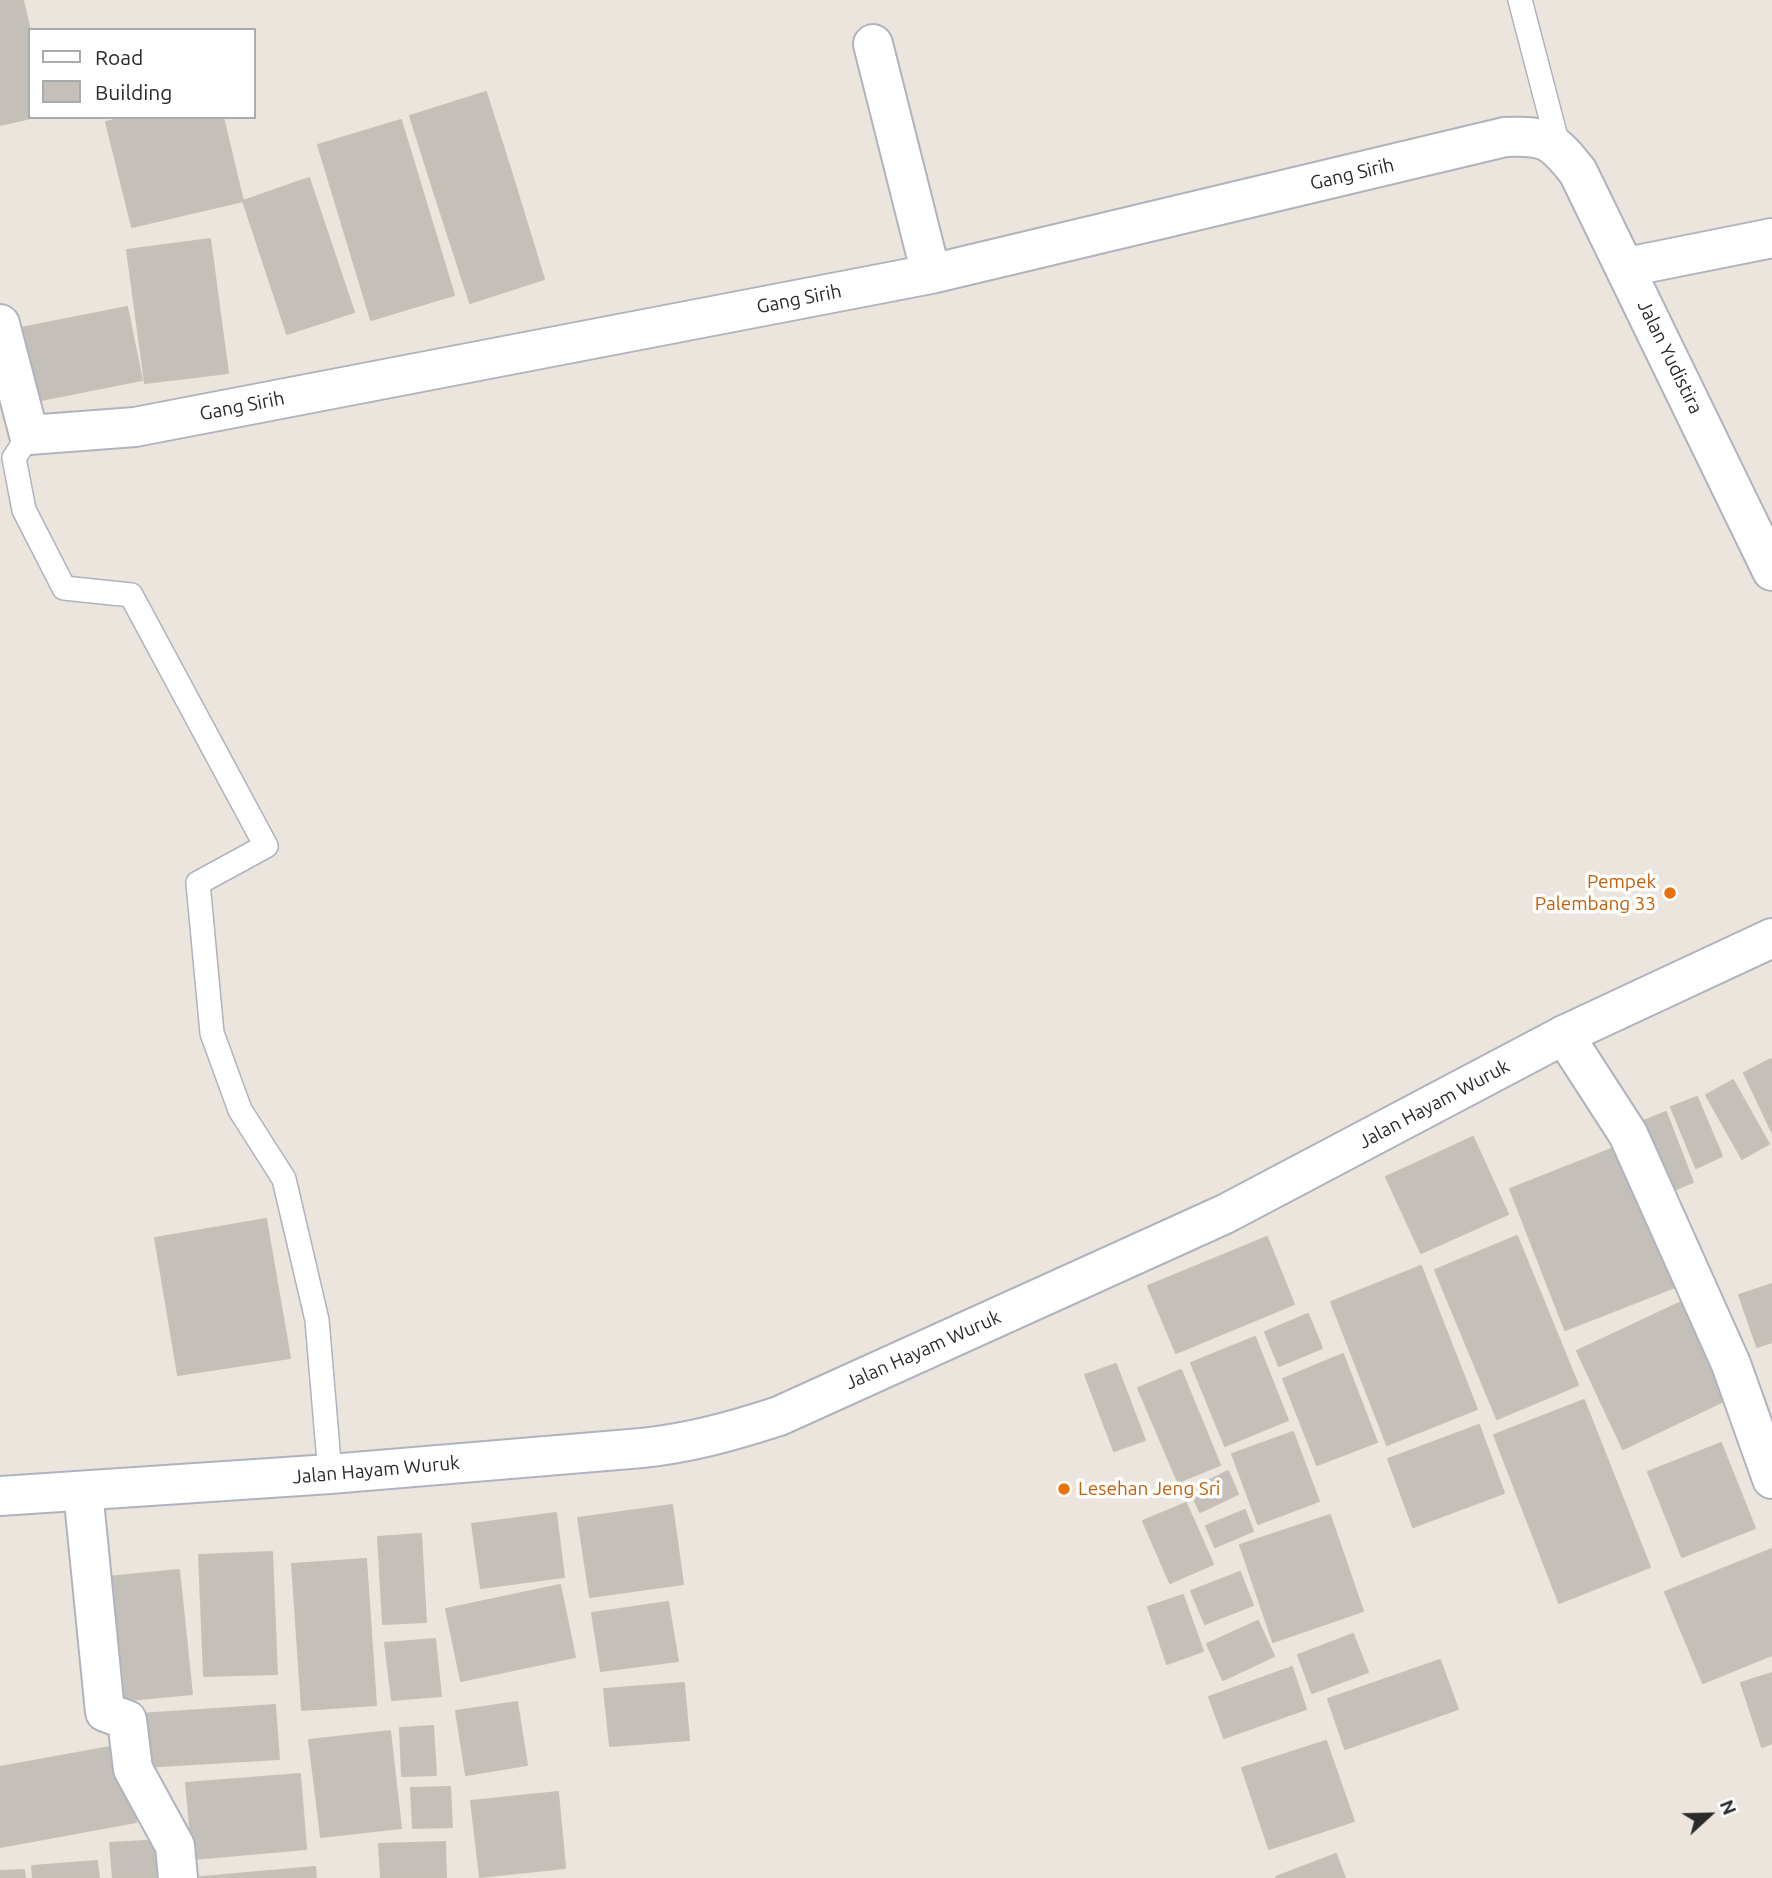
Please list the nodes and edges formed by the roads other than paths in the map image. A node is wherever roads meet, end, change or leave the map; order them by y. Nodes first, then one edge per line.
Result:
1 (1520, 0) edge
2 (873, 44) dead end
3 (1559, 149) junction
4 (1772, 238) edge
5 (1627, 267) junction
6 (931, 274) junction
7 (0, 324) edge
8 (29, 435) junction
9 (1772, 571) edge
10 (1772, 938) edge
11 (1564, 1035) junction
12 (330, 1474) junction
13 (1772, 1479) edge
14 (83, 1491) junction
15 (0, 1496) edge
16 (178, 1878) edge

1 - 3 lane
2 - 6 street
3 - 5 street, Jalan Yudistira
3 - 6 street, Gang Sirih
4 - 5 street
5 - 9 street, Jalan Yudistira
6 - 8 street, Gang Sirih
7 - 8 street
8 - 12 lane
10 - 11 street, Jalan Hayam Wuruk
11 - 12 street, Jalan Hayam Wuruk
11 - 13 street
12 - 14 street, Jalan Hayam Wuruk
14 - 15 street, Jalan Hayam Wuruk
14 - 16 street

